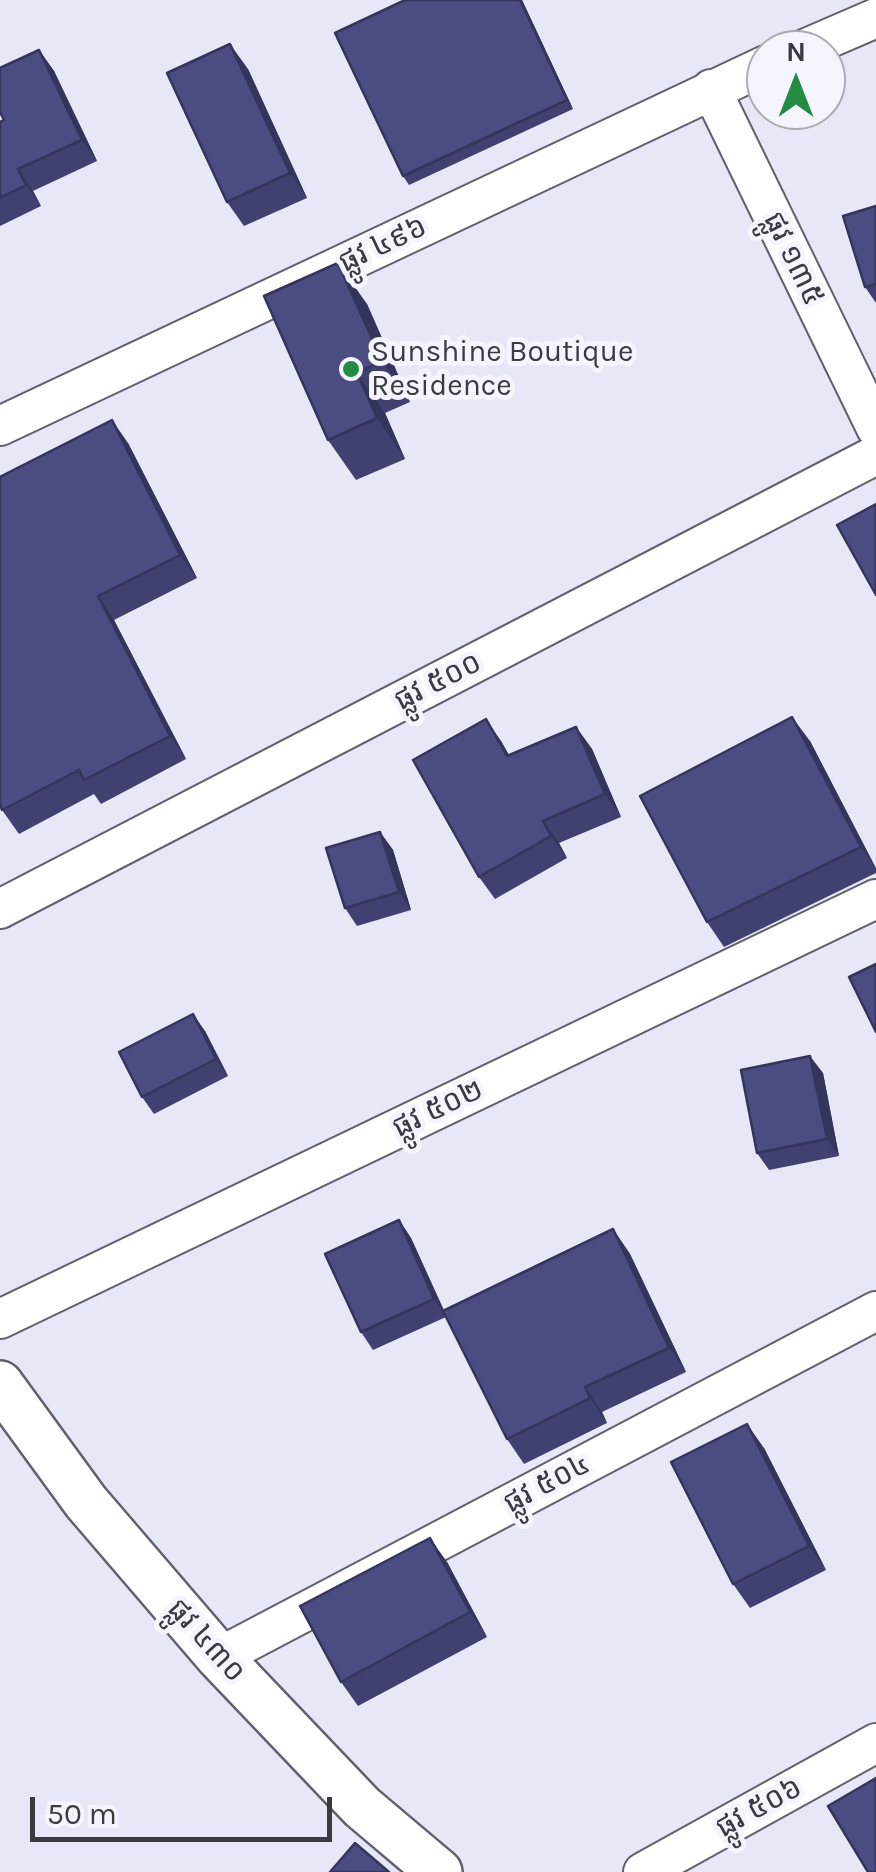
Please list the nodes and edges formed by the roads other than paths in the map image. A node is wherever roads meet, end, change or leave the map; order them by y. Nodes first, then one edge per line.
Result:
1 (876, 18) edge
2 (846, 31) edge
3 (746, 75) edge
4 (711, 90) junction
5 (0, 426) edge
6 (876, 428) edge
7 (876, 455) edge
8 (876, 899) edge
9 (0, 909) edge
10 (876, 1311) edge
11 (0, 1319) edge
12 (0, 1384) edge
13 (219, 1657) junction
14 (876, 1744) edge
15 (439, 1872) edge
16 (643, 1872) edge

1 - 2 street
3 - 4 street, ផ្លូវ ៤៩៦
4 - 5 street, ផ្លូវ ៤៩៦
4 - 6 street, ផ្លូវ ១៣៥
7 - 9 street, ផ្លូវ ៥០០
8 - 11 street, ផ្លូវ ៥០២
10 - 13 street, ផ្លូវ ៥០៤
12 - 13 street, ផ្លូវ ៤៣០
13 - 15 street, ផ្លូវ ៤៣០
14 - 16 street, ផ្លូវ ៥០៦

